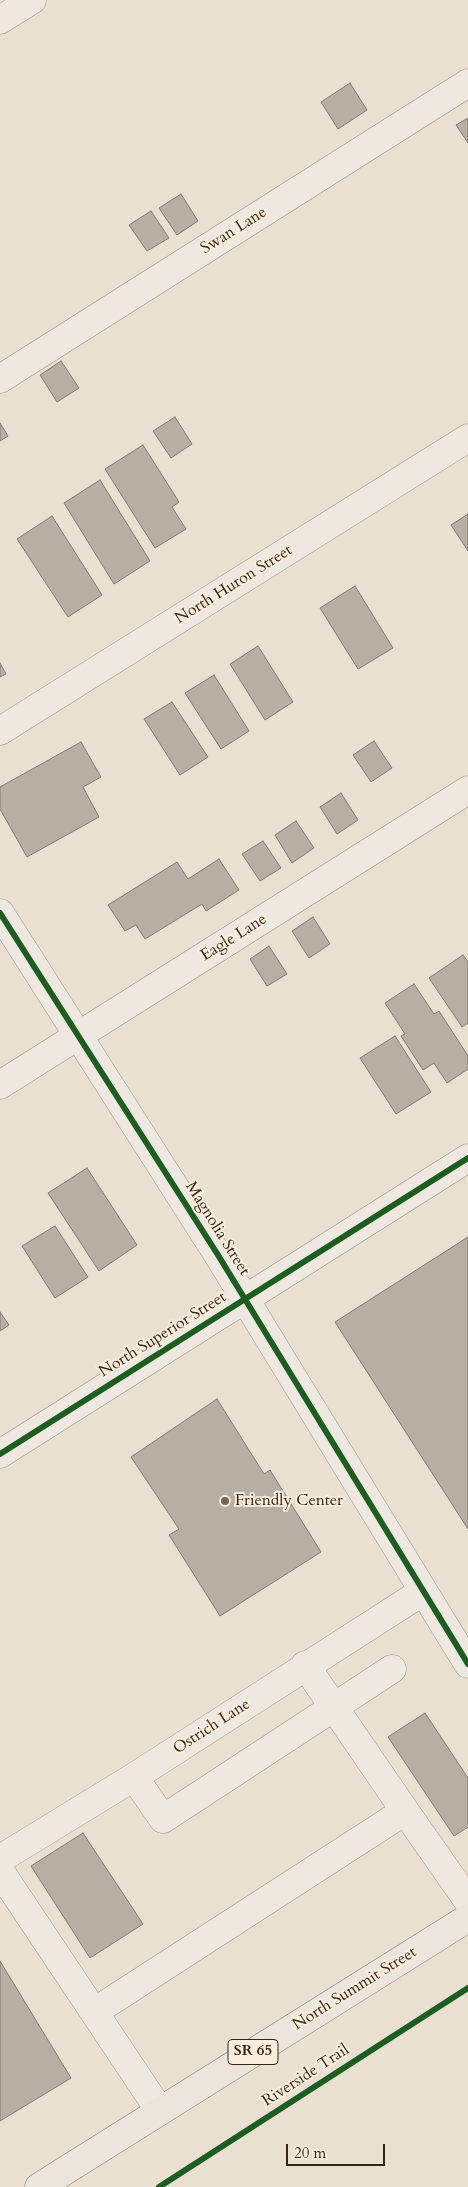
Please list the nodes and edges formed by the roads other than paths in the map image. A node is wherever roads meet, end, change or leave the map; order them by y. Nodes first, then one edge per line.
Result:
1 (32, 0) edge
2 (0, 20) edge
3 (468, 83) edge
4 (0, 379) edge
5 (468, 438) edge
6 (0, 731) edge
7 (468, 790) edge
8 (0, 914) edge
9 (79, 1036) junction
10 (0, 1085) edge
11 (468, 1158) edge
12 (245, 1300) junction
13 (0, 1454) edge
14 (422, 1592) junction
15 (468, 1664) edge
16 (305, 1665) junction
17 (392, 1669) dead end
18 (334, 1708) junction
19 (134, 1777) junction
20 (405, 1811) junction
21 (0, 1859) edge
22 (0, 1871) edge
23 (468, 1901) edge
24 (468, 1918) edge
25 (94, 2012) junction
26 (160, 2111) junction
27 (39, 2187) edge

1 - 2 street
3 - 4 street, Swan Lane
5 - 6 street, North Huron Street
7 - 9 street, Eagle Lane
8 - 9 street, Magnolia Street
9 - 10 street, Eagle Lane
9 - 12 street, Magnolia Street
11 - 12 street, North Superior Street
12 - 13 street, North Superior Street
12 - 14 street, Magnolia Street
14 - 15 street, Magnolia Street
14 - 16 street, Ostrich Lane
16 - 18 street
16 - 19 street, Ostrich Lane
17 - 18 street
18 - 19 street
18 - 20 street
19 - 21 street, Ostrich Lane
20 - 23 street
20 - 25 street
22 - 25 street
24 - 26 main road, North Summit Street / SR 65
25 - 26 street
26 - 27 main road, North Summit Street / SR 65

